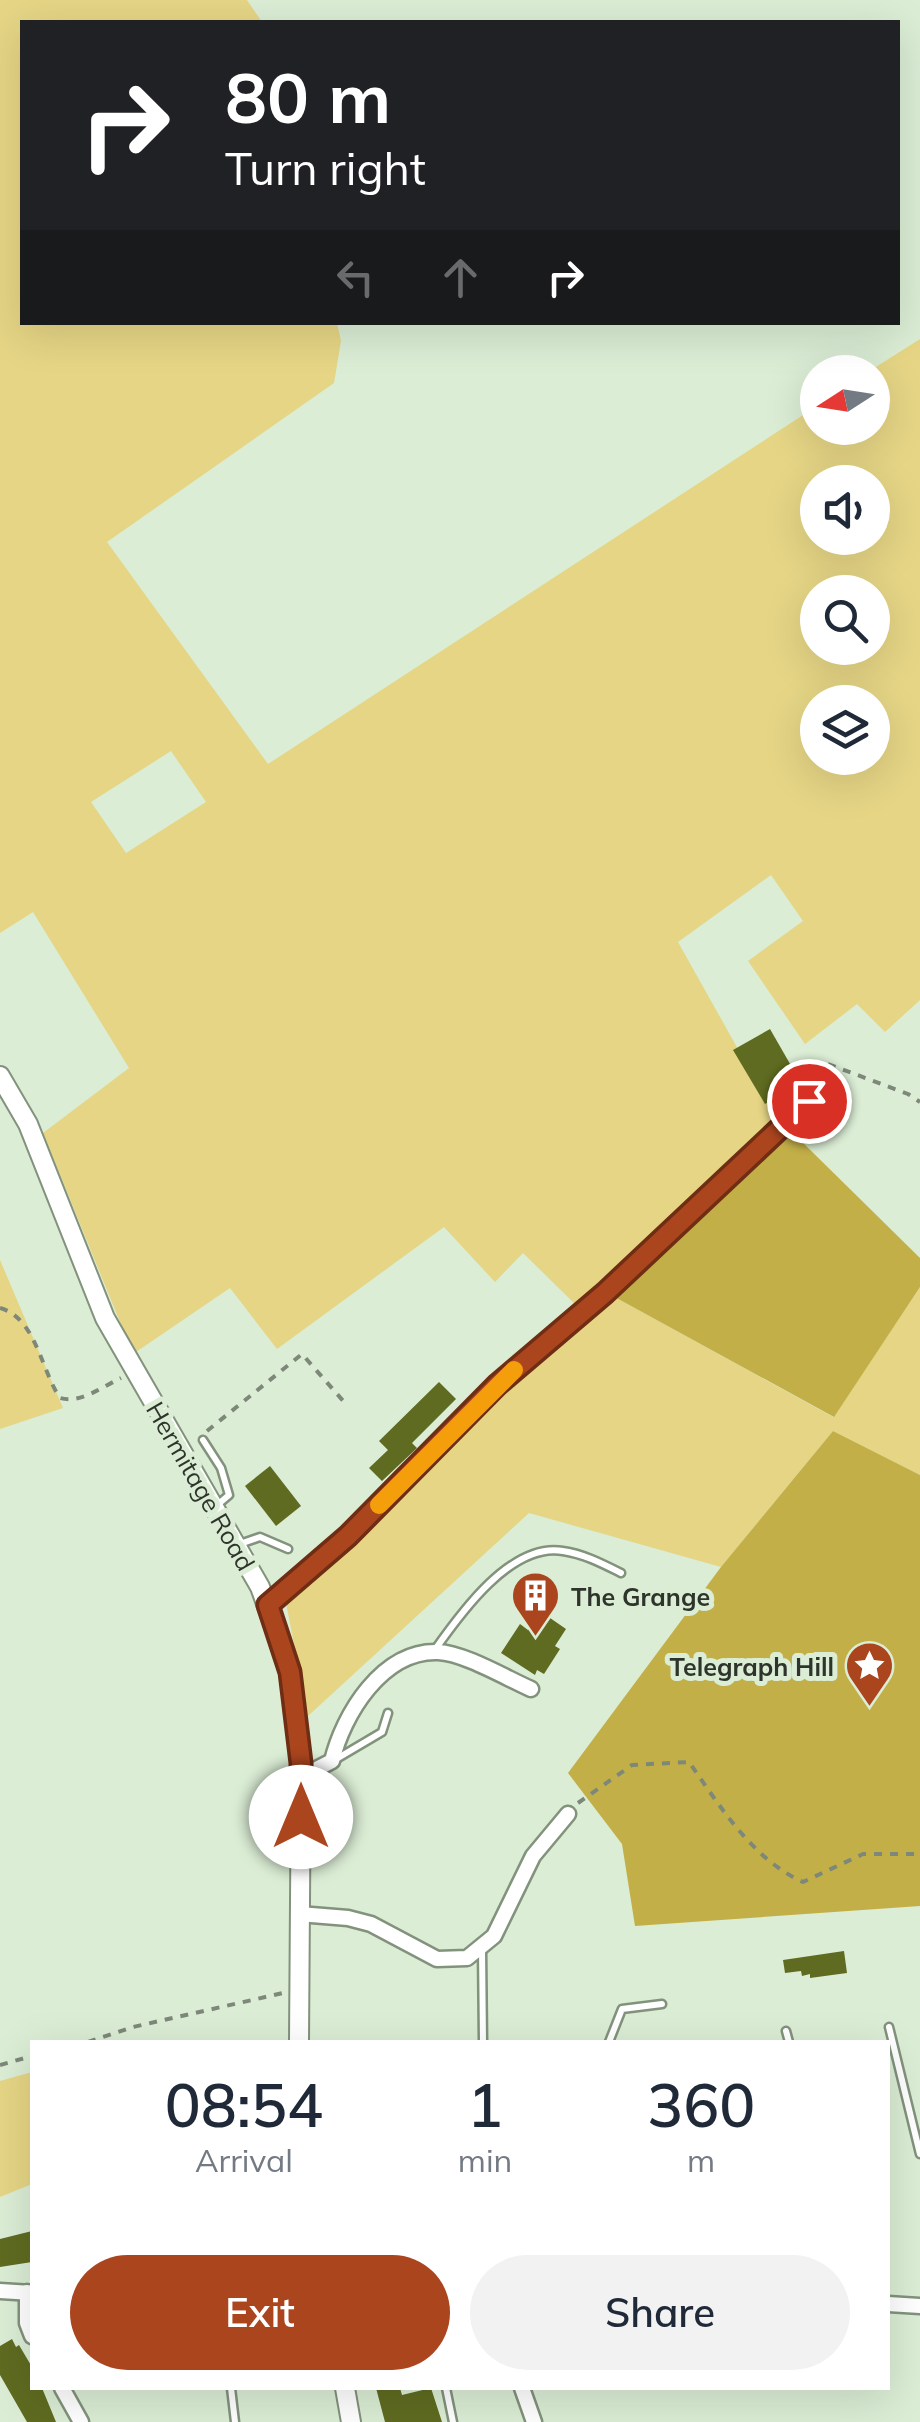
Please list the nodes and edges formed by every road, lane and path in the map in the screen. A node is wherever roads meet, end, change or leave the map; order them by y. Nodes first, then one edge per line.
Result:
1 (828, 1064) dead end
2 (0, 1076) edge
3 (809, 1101) dead end
4 (920, 1102) edge
5 (0, 1308) edge
6 (134, 1371) junction
7 (344, 1403) dead end
8 (203, 1440) joint
9 (215, 1507) junction
10 (236, 1545) junction
11 (288, 1549) dead end
12 (621, 1573) dead end
13 (268, 1605) junction
14 (433, 1652) junction
15 (531, 1689) dead end
16 (388, 1713) dead end
17 (332, 1761) junction
18 (301, 1777) junction
19 (568, 1814) joint
20 (920, 1854) edge
21 (299, 1914) junction
22 (482, 1949) junction
23 (297, 1990) junction
24 (662, 2004) dead end
25 (889, 2026) dead end
26 (786, 2031) dead end
27 (94, 2040) edge
28 (299, 2040) edge
29 (482, 2040) edge
30 (609, 2040) edge
31 (788, 2040) edge
32 (30, 2057) edge
33 (0, 2066) edge
34 (920, 2154) edge
35 (0, 2291) edge
36 (30, 2293) edge
37 (890, 2304) edge
38 (920, 2306) edge
39 (30, 2331) edge
40 (63, 2390) edge
41 (231, 2390) edge
42 (346, 2390) edge
43 (446, 2390) edge
44 (523, 2390) edge
45 (81, 2422) edge
46 (234, 2422) edge
47 (351, 2422) edge
48 (453, 2422) edge
49 (534, 2422) edge

1 - 4 path
2 - 6 street, Hermitage Road
3 - 13 lane
5 - 6 path
6 - 9 street, Hermitage Road
7 - 8 path
8 - 9 lane
9 - 10 street, Hermitage Road
10 - 11 lane
10 - 13 street, Hermitage Road
12 - 14 lane
13 - 18 street, Hermitage Road
14 - 15 street
14 - 17 street
16 - 17 lane
17 - 18 street
18 - 21 street, Hermitage Road
19 - 20 path
19 - 22 street
21 - 22 street
21 - 23 street, Hermitage Road
22 - 29 lane
23 - 27 path
23 - 28 street, Hermitage Road
24 - 30 lane
25 - 34 lane
26 - 31 lane
32 - 33 path
35 - 36 street
36 - 39 street
37 - 38 street
40 - 45 street
41 - 46 lane
42 - 47 street
43 - 48 lane
44 - 49 street

